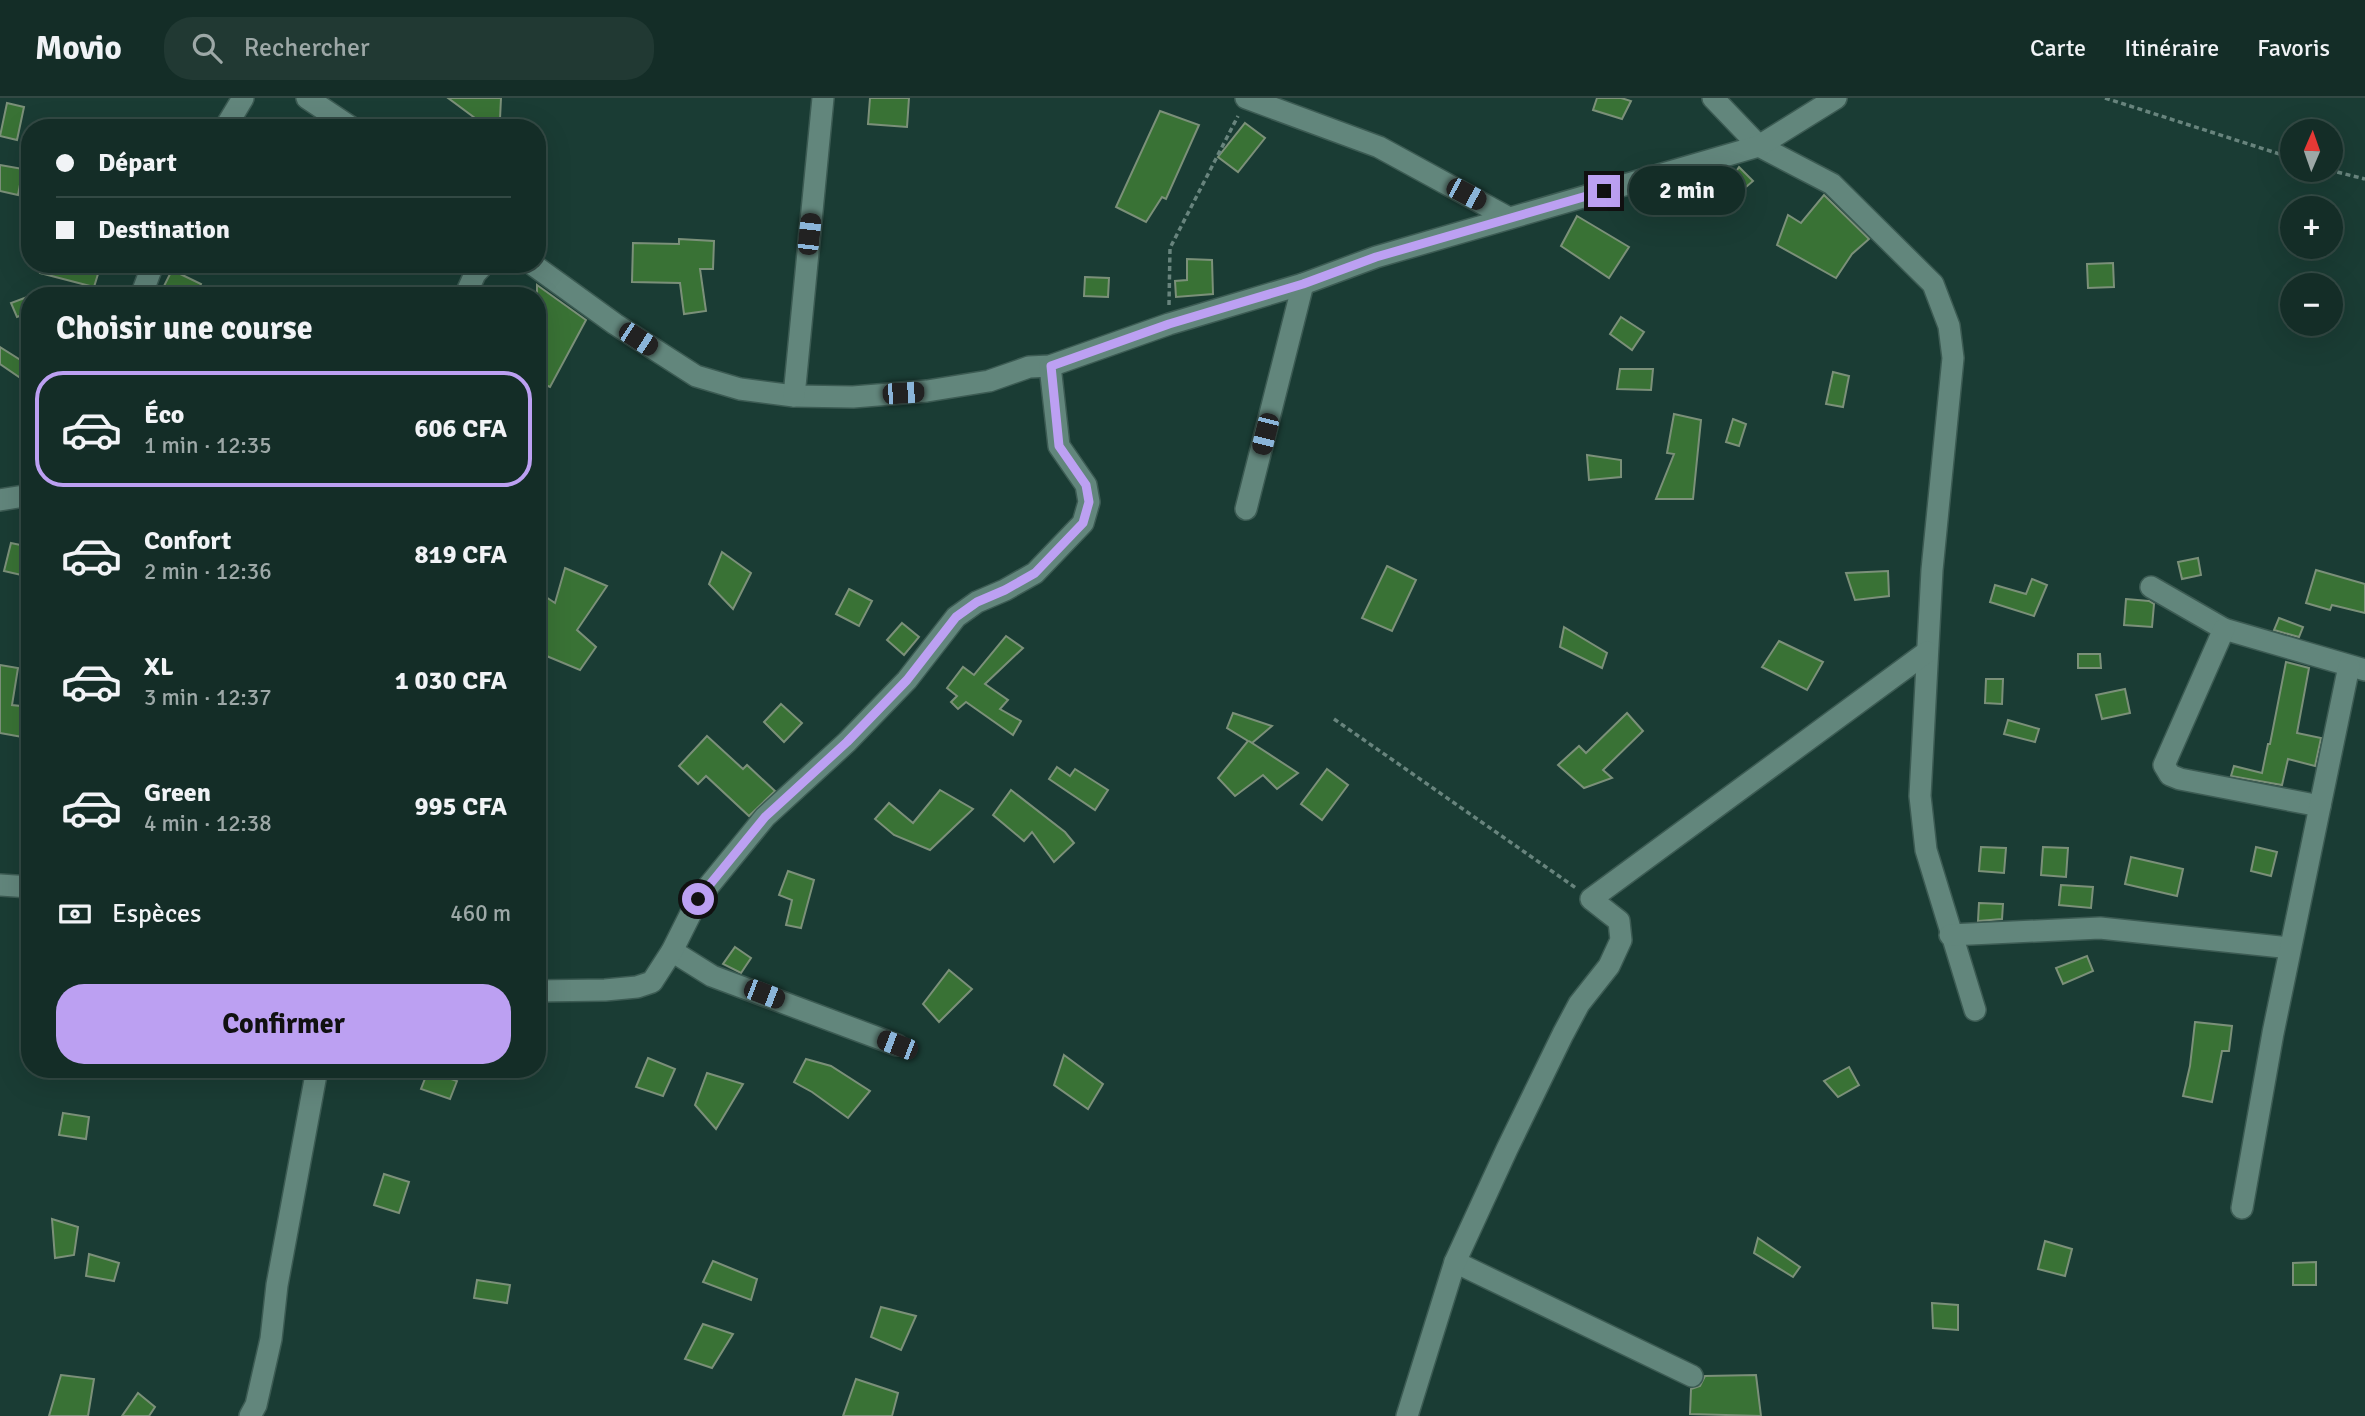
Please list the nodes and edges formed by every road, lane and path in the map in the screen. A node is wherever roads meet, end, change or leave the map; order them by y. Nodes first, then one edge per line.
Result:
1 (243, 98) edge
2 (307, 98) edge
3 (823, 98) edge
4 (1247, 98) edge
5 (1713, 98) edge
6 (1836, 98) edge
7 (2105, 98) edge
8 (230, 119) edge
9 (338, 119) edge
10 (1759, 146) junction
11 (2280, 154) edge
12 (2343, 174) edge
13 (2365, 179) edge
14 (1509, 218) junction
15 (544, 273) edge
16 (1303, 284) junction
17 (1169, 324) junction
18 (1051, 366) junction
19 (794, 396) junction
20 (21, 496) edge
21 (0, 500) edge
22 (1246, 509) dead end
23 (2151, 587) dead end
24 (2224, 629) junction
25 (1927, 652) junction
26 (2357, 668) edge
27 (1334, 719) dead end
28 (2320, 806) junction
29 (0, 885) edge
30 (21, 886) edge
31 (1591, 899) junction
32 (1950, 935) junction
33 (2290, 948) junction
34 (672, 951) junction
35 (546, 991) edge
36 (1975, 1010) dead end
37 (897, 1045) dead end
38 (315, 1078) edge
39 (2242, 1208) dead end
40 (1455, 1262) junction
41 (1692, 1376) dead end
42 (250, 1416) edge
43 (1407, 1416) edge

1 - 8 street
2 - 9 street
3 - 19 street
4 - 14 street
4 - 17 path
5 - 10 street
6 - 10 street
7 - 11 path
10 - 14 street
10 - 25 street
12 - 13 path
14 - 16 street
15 - 19 street
16 - 17 street
16 - 22 street
17 - 18 street
18 - 19 street
18 - 34 street
20 - 21 street
23 - 24 street
24 - 26 street
24 - 28 street
25 - 31 street
25 - 32 street
26 - 28 street
27 - 31 path
28 - 33 street
29 - 30 street
31 - 40 street
32 - 33 street
32 - 36 street
33 - 39 street
34 - 35 street
34 - 37 street
38 - 42 street
40 - 41 street
40 - 43 street

